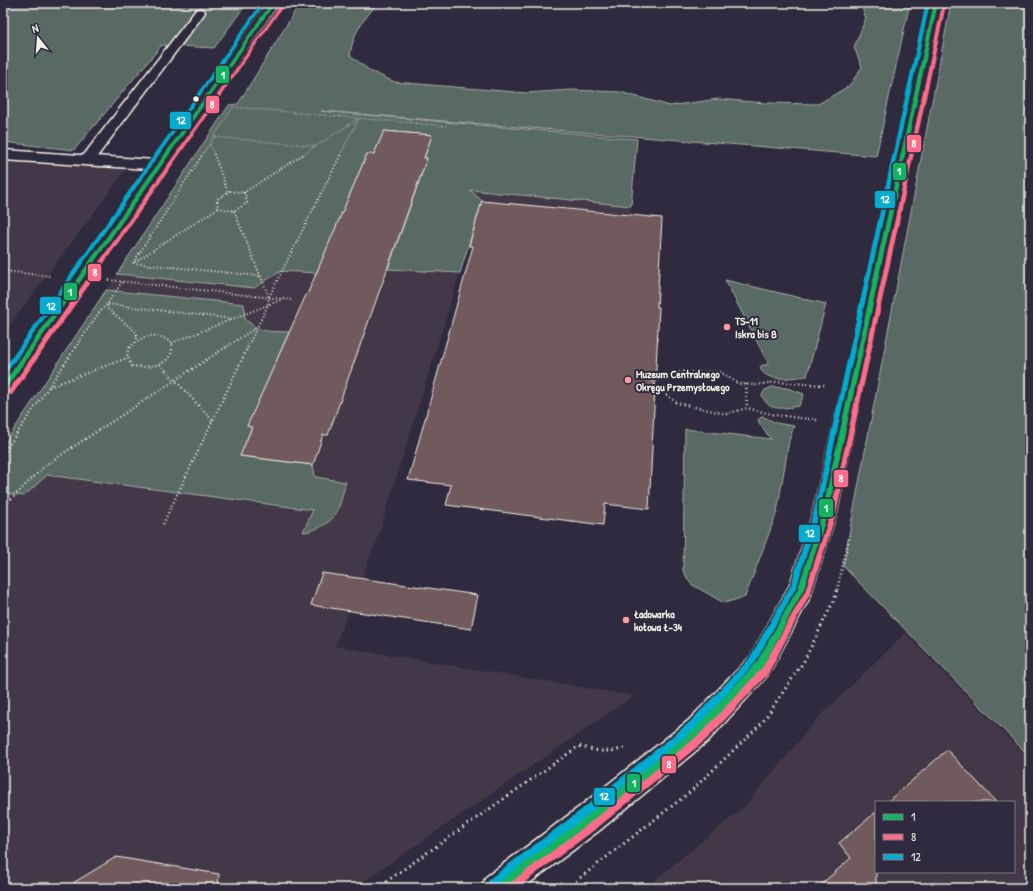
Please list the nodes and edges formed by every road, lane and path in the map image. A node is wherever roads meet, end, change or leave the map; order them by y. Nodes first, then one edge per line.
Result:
1 (273, 3) edge
2 (936, 3) edge
3 (200, 12) dead end
4 (359, 118) junction
5 (446, 126) dead end
6 (214, 137) junction
7 (210, 144) junction
8 (315, 146) junction
9 (3, 155) edge
10 (88, 159) junction
11 (159, 165) junction
12 (228, 193) junction
13 (243, 193) junction
14 (218, 208) junction
15 (234, 211) junction
16 (133, 263) junction
17 (3, 271) edge
18 (54, 276) dead end
19 (260, 276) junction
20 (102, 279) dead end
21 (122, 282) junction
22 (269, 297) junction
23 (284, 299) junction
24 (291, 300) dead end
25 (107, 304) junction
26 (268, 305) junction
27 (233, 319) junction
28 (258, 327) junction
29 (137, 341) junction
30 (172, 343) junction
31 (127, 358) junction
32 (160, 364) junction
33 (746, 384) junction
34 (828, 385) dead end
35 (3, 388) edge
36 (48, 388) junction
37 (747, 408) junction
38 (824, 420) dead end
39 (213, 421) junction
40 (3, 454) edge
41 (5, 504) dead end
42 (163, 524) dead end
43 (630, 744) dead end
44 (377, 888) edge
45 (497, 888) edge

1 - 11 street
2 - 45 street
3 - 10 lane
4 - 5 path
4 - 6 path
4 - 8 path
4 - 22 path
6 - 7 path
6 - 8 path
7 - 12 path
7 - 16 path
8 - 13 path
9 - 10 street
10 - 11 street
11 - 35 street
12 - 13 path
12 - 14 path
13 - 15 path
14 - 15 path
14 - 16 path
15 - 19 path
16 - 19 path
17 - 18 path
19 - 22 path
20 - 21 path
21 - 22 path
21 - 25 path
22 - 23 path
22 - 26 path
23 - 24 path
23 - 26 path
25 - 27 path
25 - 29 path
25 - 36 path
26 - 27 path
26 - 28 path
27 - 30 path
28 - 39 path
28 - 41 path
29 - 30 path
29 - 31 path
30 - 32 path
31 - 32 path
31 - 36 path
32 - 39 path
33 - 34 path
33 - 37 path
33 - 37 path
36 - 40 path
37 - 38 path
39 - 42 path
43 - 44 path

